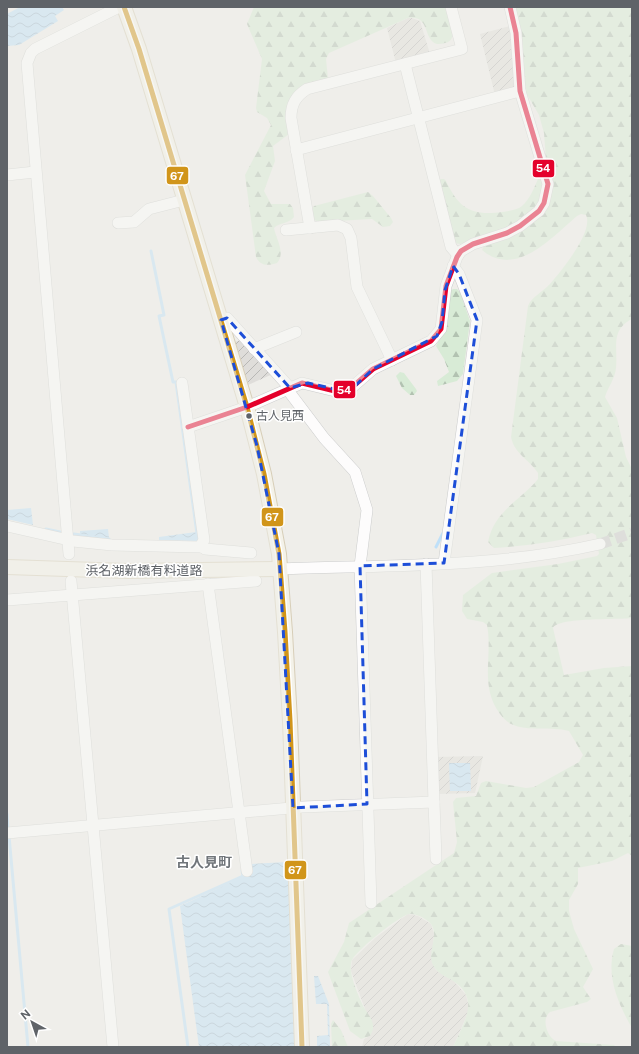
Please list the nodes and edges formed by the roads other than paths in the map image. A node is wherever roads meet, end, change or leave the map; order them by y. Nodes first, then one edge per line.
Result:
1 (119, 7) edge
2 (124, 7) edge
3 (451, 7) edge
4 (510, 7) edge
5 (404, 64) junction
6 (520, 91) junction
7 (418, 118) junction
8 (296, 150) junction
9 (35, 172) junction
10 (7, 175) edge
11 (184, 200) junction
12 (118, 223) dead end
13 (310, 228) junction
14 (286, 230) dead end
15 (458, 255) junction
16 (453, 266) junction
17 (220, 320) junction
18 (296, 332) dead end
19 (254, 349) junction
20 (392, 360) junction
21 (182, 383) dead end
22 (288, 389) junction
23 (246, 407) junction
24 (188, 427) junction
25 (7, 526) edge
26 (68, 540) junction
27 (600, 544) tunnel mouth
28 (201, 546) junction
29 (250, 553) dead end
30 (69, 554) dead end
31 (444, 563) junction
32 (426, 564) junction
33 (7, 566) edge
34 (360, 566) junction
35 (280, 569) junction
36 (71, 581) dead end
37 (256, 581) dead end
38 (208, 584) junction
39 (72, 594) junction
40 (7, 600) edge
41 (434, 802) junction
42 (368, 804) junction
43 (293, 808) junction
44 (239, 812) junction
45 (93, 825) junction
46 (7, 833) edge
47 (436, 859) dead end
48 (247, 872) dead end
49 (371, 903) dead end
50 (112, 1047) edge
51 (302, 1047) edge

1 - 9 street
2 - 11 main road
3 - 5 street
4 - 6 street
5 - 7 street
5 - 8 street
6 - 7 street
6 - 15 street
7 - 8 street
7 - 15 street
8 - 13 street
9 - 10 street
9 - 26 street
11 - 12 street
11 - 17 main road
13 - 14 street
13 - 20 street
15 - 16 street
16 - 20 street
16 - 31 street
17 - 19 street
17 - 23 main road
18 - 19 street
19 - 22 street
20 - 22 street
21 - 24 street
22 - 23 street
22 - 34 street
23 - 24 street
23 - 35 main road
24 - 28 street
25 - 26 street
26 - 28 street
26 - 30 street
27 - 31 street
28 - 29 street
31 - 32 street
32 - 34 street
32 - 41 street
33 - 35 main road, 浜名湖新橋有料道路
34 - 35 street
34 - 42 street
35 - 43 main road
36 - 39 street
37 - 38 street
38 - 39 street
38 - 44 street
39 - 40 street
39 - 45 street
41 - 42 street
41 - 47 street
42 - 43 street
42 - 49 street
43 - 44 street
43 - 51 main road
44 - 45 street
44 - 48 street
45 - 46 street
45 - 50 street

